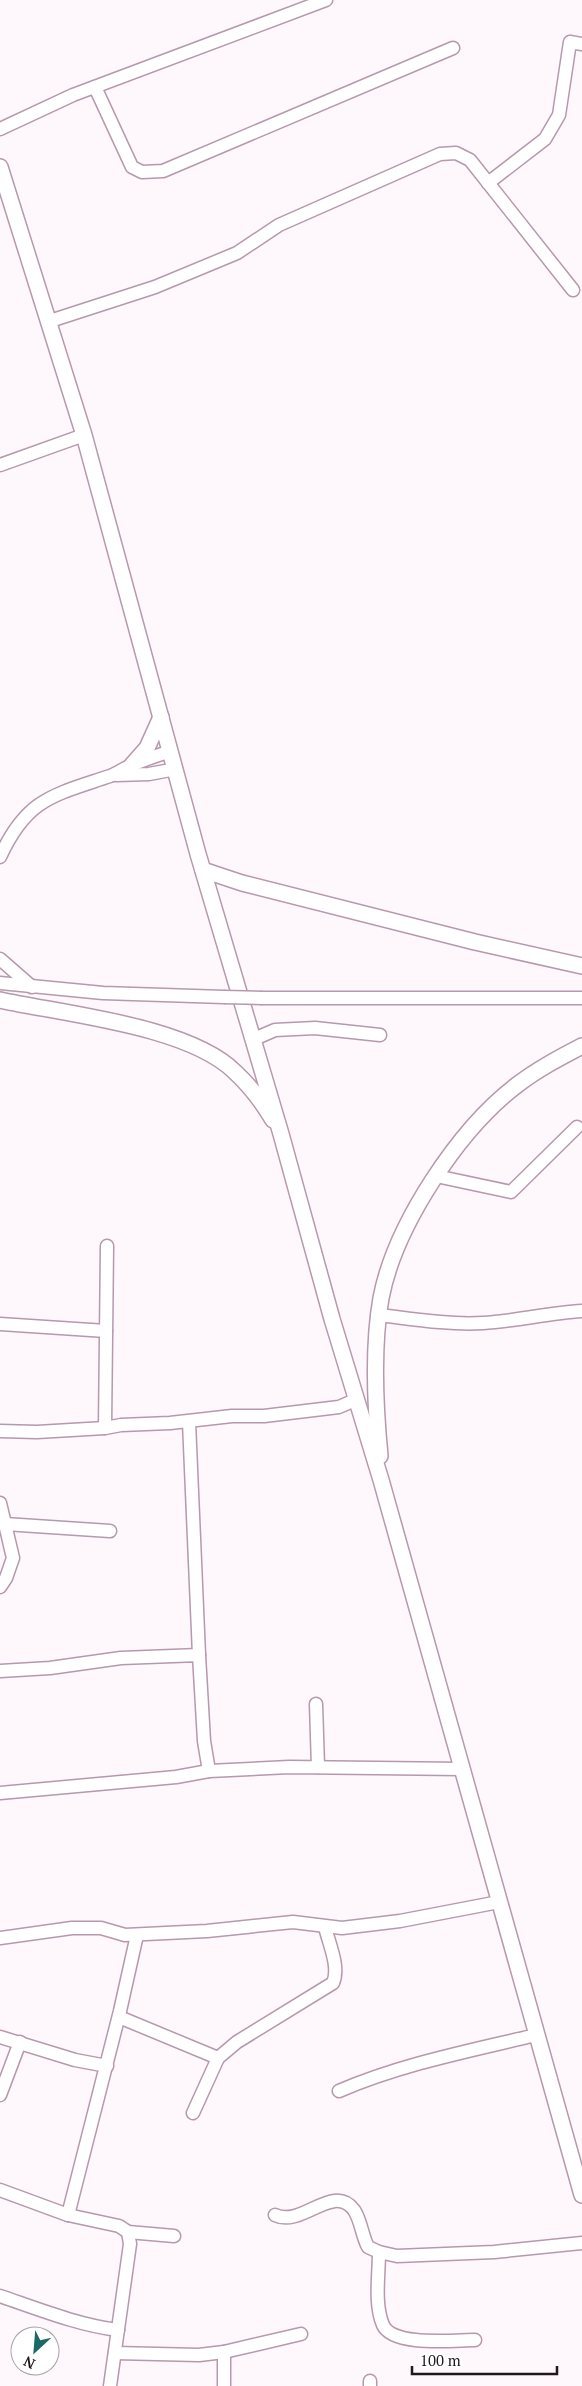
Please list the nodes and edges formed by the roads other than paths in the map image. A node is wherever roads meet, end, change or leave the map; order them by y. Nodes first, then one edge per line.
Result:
1 (326, 0) edge
2 (582, 44) edge
3 (453, 48) dead end
4 (95, 87) junction
5 (0, 129) edge
6 (0, 167) edge
7 (488, 182) junction
8 (573, 290) dead end
9 (50, 322) junction
10 (84, 435) junction
11 (0, 465) edge
12 (161, 717) junction
13 (171, 751) junction
14 (132, 765) junction
15 (176, 769) junction
16 (111, 775) junction
17 (0, 857) edge
18 (203, 870) junction
19 (0, 959) edge
20 (582, 966) edge
21 (0, 983) edge
22 (32, 986) junction
23 (582, 998) edge
24 (0, 1000) edge
25 (380, 1035) dead end
26 (254, 1039) junction
27 (582, 1046) edge
28 (576, 1127) dead end
29 (281, 1134) junction
30 (436, 1176) junction
31 (107, 1246) dead end
32 (582, 1311) edge
33 (380, 1315) junction
34 (0, 1324) edge
35 (106, 1331) junction
36 (355, 1400) junction
37 (189, 1422) junction
38 (105, 1428) junction
39 (0, 1431) edge
40 (381, 1480) junction
41 (0, 1503) edge
42 (5, 1524) junction
43 (110, 1531) dead end
44 (0, 1586) edge
45 (199, 1655) junction
46 (0, 1672) edge
47 (316, 1704) dead end
48 (318, 1767) junction
49 (462, 1769) junction
50 (209, 1772) junction
51 (0, 1793) edge
52 (499, 1902) junction
53 (324, 1927) junction
54 (137, 1935) junction
55 (0, 1938) edge
56 (119, 2017) junction
57 (536, 2035) junction
58 (0, 2037) edge
59 (20, 2042) junction
60 (218, 2058) junction
61 (107, 2066) junction
62 (339, 2091) dead end
63 (0, 2095) edge
64 (192, 2113) dead end
65 (0, 2190) edge
66 (582, 2195) edge
67 (68, 2215) junction
68 (275, 2215) dead end
69 (128, 2232) junction
70 (174, 2236) dead end
71 (582, 2243) edge
72 (379, 2252) junction
73 (0, 2296) edge
74 (118, 2330) junction
75 (301, 2334) dead end
76 (475, 2340) dead end
77 (224, 2352) junction
78 (115, 2353) junction
79 (110, 2386) edge
80 (224, 2386) edge

1 - 4 street
2 - 7 street
3 - 4 street
4 - 5 street
6 - 9 main road
7 - 8 street
7 - 9 street
9 - 10 main road
10 - 11 street
10 - 12 main road
12 - 13 main road
12 - 14 main road
13 - 14 street
13 - 15 main road
14 - 16 street
15 - 16 street
15 - 18 main road
16 - 17 street
18 - 20 main road
18 - 26 main road
19 - 22 street
21 - 22 street
22 - 23 street, bridge
24 - 29 main road
25 - 26 street
26 - 29 main road
27 - 30 main road
28 - 30 street
29 - 36 main road
30 - 33 main road
31 - 35 street
32 - 33 street
33 - 40 main road
34 - 35 street
35 - 38 street
36 - 37 street
36 - 40 main road
37 - 38 street
37 - 45 street
38 - 39 street
40 - 49 main road
41 - 42 street
42 - 43 street
42 - 44 street
45 - 46 street
45 - 50 street
47 - 48 street
48 - 49 street
48 - 50 street
49 - 52 main road
50 - 51 street
52 - 53 street
52 - 57 main road
53 - 54 street
53 - 60 street
54 - 55 street
54 - 56 street
56 - 60 street
56 - 61 street
57 - 62 street
57 - 66 main road
58 - 59 street
59 - 61 street
59 - 63 street
60 - 64 street
61 - 67 street
65 - 67 street
67 - 69 street
68 - 72 street
69 - 70 street
69 - 74 street
71 - 72 street
72 - 76 street
73 - 74 street
74 - 78 street
75 - 77 street
77 - 78 street
77 - 80 street
78 - 79 street

